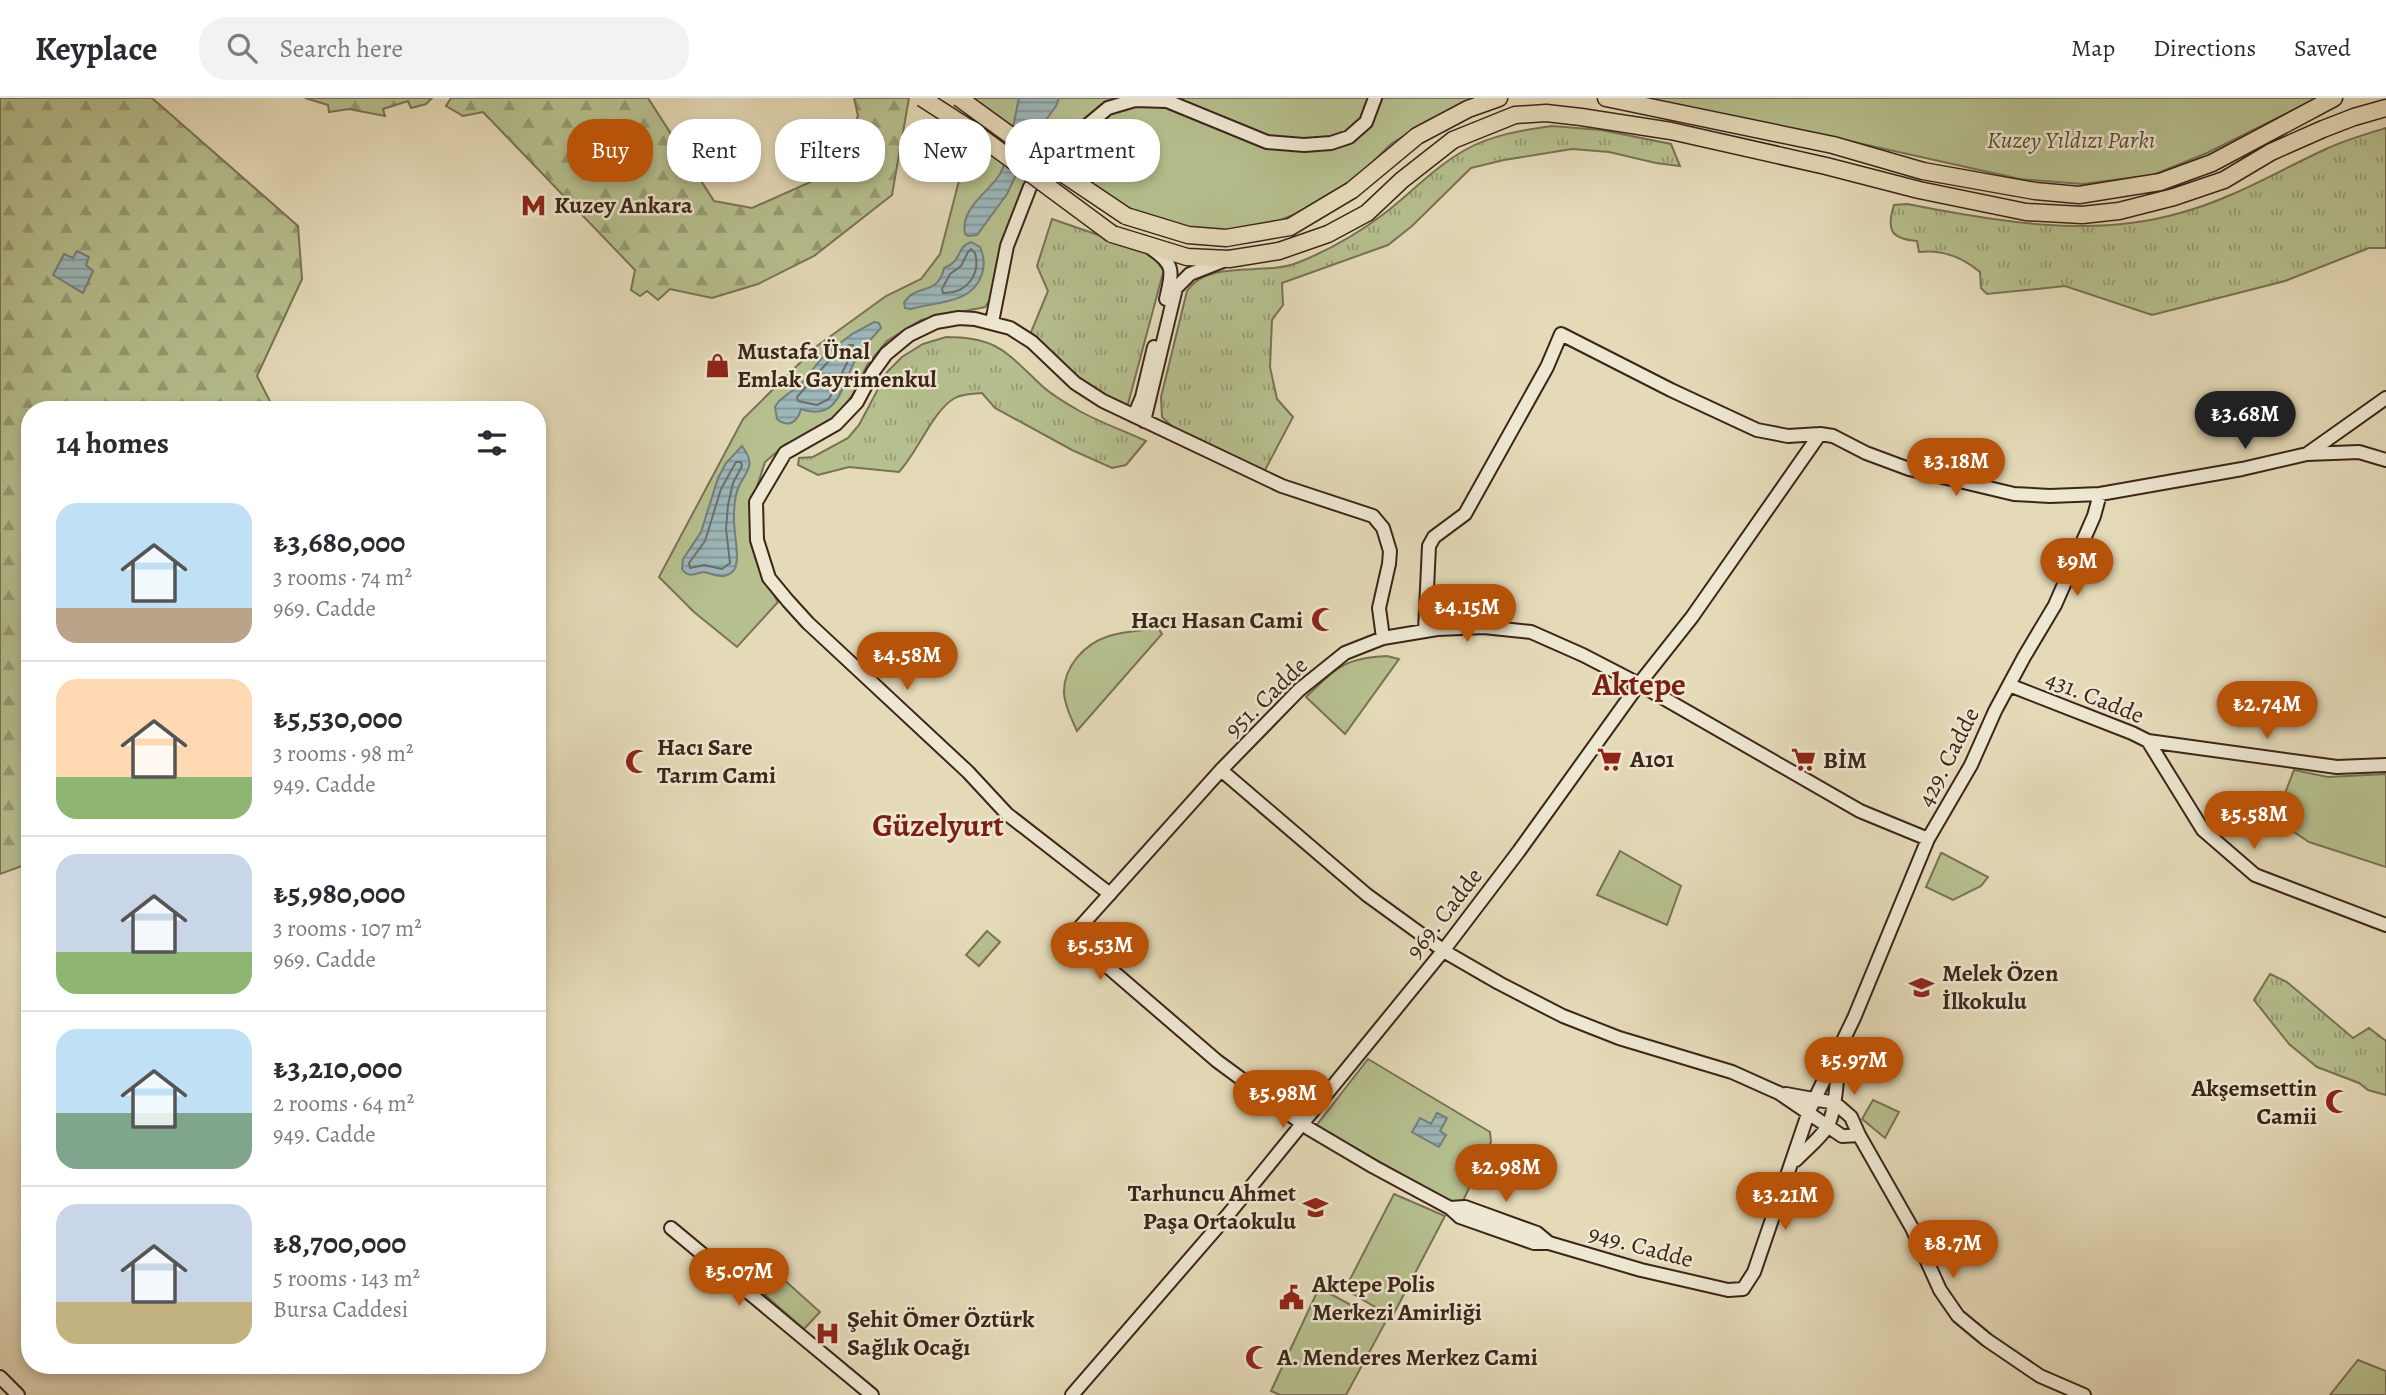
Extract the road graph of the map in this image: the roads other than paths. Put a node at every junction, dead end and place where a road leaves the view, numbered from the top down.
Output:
1 (922, 98) edge
2 (959, 98) edge
3 (1375, 98) edge
4 (1499, 98) edge
5 (1606, 98) edge
6 (2334, 98) edge
7 (2386, 108) edge
8 (1149, 246) junction
9 (1229, 259) junction
10 (992, 322) junction
11 (2386, 398) edge
12 (1139, 419) junction
13 (1820, 434) junction
14 (2307, 454) junction
15 (2386, 460) edge
16 (2100, 494) junction
17 (1424, 631) junction
18 (1382, 638) junction
19 (1639, 684) junction
20 (2009, 685) junction
21 (2148, 741) junction
22 (2386, 765) edge
23 (1222, 769) junction
24 (1928, 839) junction
25 (1110, 894) junction
26 (2386, 925) edge
27 (1072, 936) joint
28 (1443, 951) junction
29 (1842, 1045) junction
30 (1779, 1093) junction
31 (1816, 1098) junction
32 (1835, 1103) junction
33 (1809, 1111) junction
34 (1303, 1124) junction
35 (1827, 1127) junction
36 (1859, 1135) junction
37 (1791, 1165) junction
38 (671, 1228) dead end
39 (0, 1377) edge
40 (14, 1393) edge
41 (872, 1395) edge
42 (1072, 1395) edge
43 (2084, 1395) edge

1 - 8 highway, bridge
2 - 4 highway, bridge
3 - 10 street
5 - 6 highway
7 - 9 highway
8 - 9 highway
8 - 12 street
9 - 12 street
10 - 12 street
10 - 25 street
11 - 14 street
12 - 18 street
13 - 16 street
13 - 17 street
13 - 19 street, 969. Cadde
14 - 15 street
14 - 16 street
16 - 20 street, 429. Cadde
17 - 18 street, 951. Cadde
17 - 19 street, 951. Cadde
18 - 23 street, 951. Cadde
19 - 24 street, 951. Cadde
19 - 28 street, 969. Cadde
20 - 21 street, 431. Cadde
20 - 24 street, 429. Cadde
21 - 22 street
21 - 26 street, 431. Cadde
23 - 25 street, 951. Cadde
23 - 28 street
24 - 29 street, 429. Cadde
25 - 27 street, 951. Cadde
27 - 34 street, 949. Cadde
28 - 30 street
28 - 34 street, 969. Cadde
29 - 31 street
29 - 32 street
30 - 31 street
30 - 33 street
31 - 32 street
31 - 33 street
32 - 35 street
32 - 36 street
33 - 35 street
33 - 37 street
34 - 37 street, 949. Cadde
34 - 42 street, 969. Cadde
35 - 36 street
35 - 37 street
36 - 43 street
38 - 41 street
39 - 40 street

